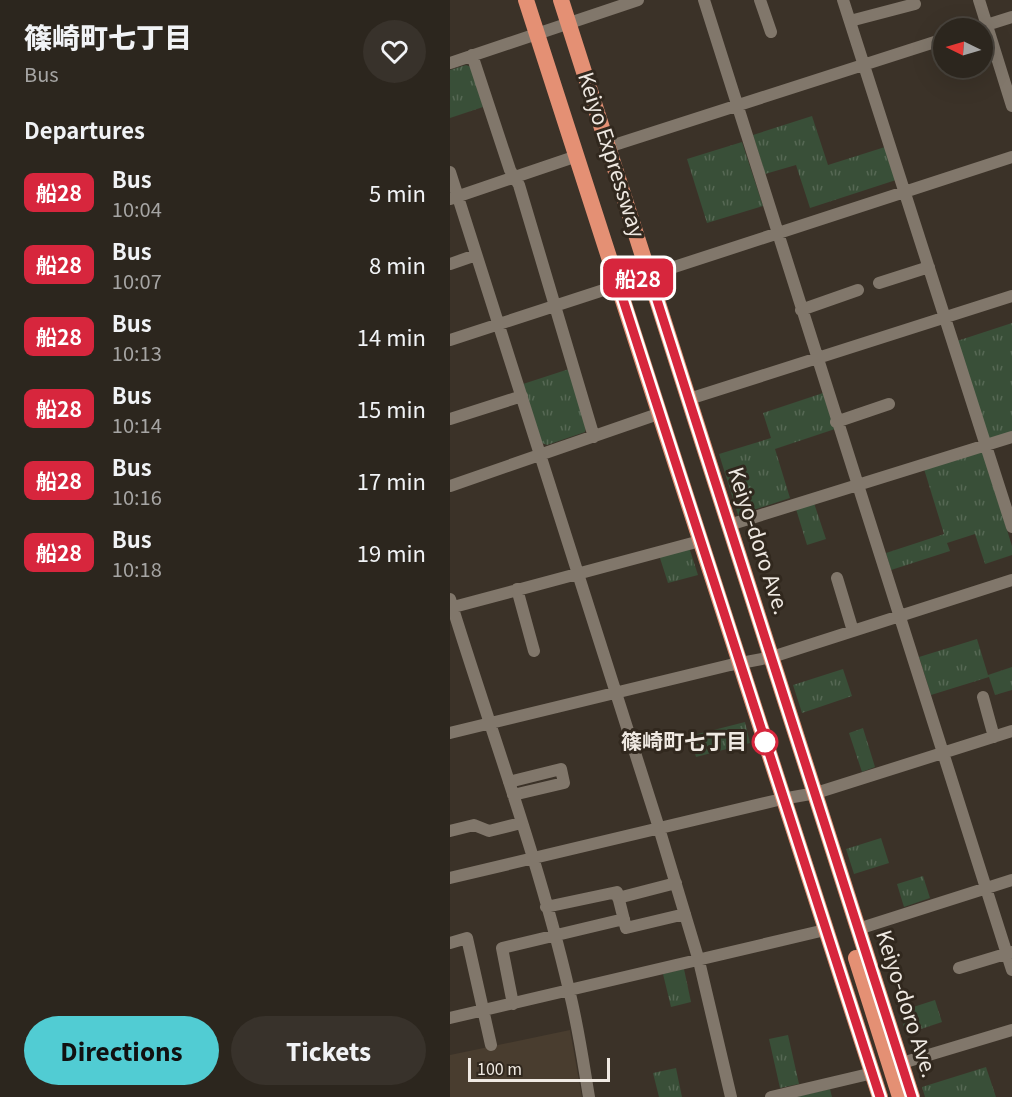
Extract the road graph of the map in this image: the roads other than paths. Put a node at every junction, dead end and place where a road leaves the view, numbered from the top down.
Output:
1 (526, 0) edge
2 (538, 0) edge
3 (550, 0) edge
4 (561, 0) edge
5 (638, 0) edge
6 (704, 0) edge
7 (760, 0) edge
8 (843, 0) edge
9 (979, 0) edge
10 (915, 4) dead end
11 (1012, 17) edge
12 (981, 18) edge
13 (850, 21) junction
14 (569, 22) junction
15 (993, 23) edge
16 (771, 32) dead end
17 (537, 34) junction
18 (933, 42) edge
19 (472, 55) junction
20 (993, 56) edge
21 (450, 63) edge
22 (864, 64) junction
23 (736, 105) junction
24 (1012, 106) edge
25 (609, 147) junction
26 (577, 156) junction
27 (1012, 157) edge
28 (450, 172) edge
29 (515, 177) junction
30 (905, 191) junction
31 (454, 198) edge
32 (776, 232) junction
33 (476, 255) junction
34 (450, 264) edge
35 (929, 267) junction
36 (649, 275) junction
37 (879, 283) dead end
38 (618, 284) junction
39 (858, 290) dead end
40 (1012, 296) edge
41 (555, 305) junction
42 (801, 310) junction
43 (945, 316) junction
44 (498, 323) junction
45 (450, 340) edge
46 (816, 358) junction
47 (522, 396) junction
48 (688, 399) junction
49 (889, 404) dead end
50 (658, 414) junction
51 (450, 418) edge
52 (836, 422) junction
53 (594, 437) junction
54 (1012, 437) edge
55 (986, 445) junction
56 (540, 456) junction
57 (857, 485) junction
58 (450, 486) edge
59 (729, 525) junction
60 (1012, 527) edge
61 (700, 541) junction
62 (576, 573) junction
63 (837, 578) dead end
64 (1012, 580) edge
65 (517, 589) junction
66 (451, 604) edge
67 (900, 616) junction
68 (853, 631) junction
69 (534, 651) dead end
70 (772, 657) junction
71 (740, 663) junction
72 (615, 692) junction
73 (983, 697) dead end
74 (491, 723) junction
75 (1012, 731) edge
76 (450, 733) edge
77 (994, 737) junction
78 (944, 753) junction
79 (509, 782) junction
80 (816, 793) junction
81 (513, 795) junction
82 (782, 799) junction
83 (521, 823) junction
84 (660, 828) junction
85 (450, 831) edge
86 (532, 858) junction
87 (450, 878) edge
88 (1012, 880) edge
89 (676, 883) junction
90 (986, 888) junction
91 (618, 897) junction
92 (834, 905) junction
93 (546, 907) junction
94 (685, 914) junction
95 (624, 919) junction
96 (858, 928) junction
97 (825, 930) junction
98 (554, 935) junction
99 (450, 943) edge
100 (1009, 953) edge
101 (699, 961) junction
102 (959, 968) dead end
103 (1012, 970) edge
104 (570, 991) junction
105 (513, 1004) junction
106 (484, 1010) junction
107 (450, 1018) edge
108 (1012, 1030) edge
109 (491, 1046) dead end
110 (902, 1064) junction
111 (873, 1073) junction
112 (589, 1097) edge
113 (731, 1097) edge
114 (771, 1097) edge
115 (880, 1097) edge
116 (888, 1097) edge
117 (900, 1097) edge
118 (912, 1097) edge

1 - 17 highway
2 - 92 highway, Keiyo Expressway
3 - 92 highway, Keiyo Expressway
4 - 14 highway, Keiyo-doro Ave.
5 - 14 street
6 - 23 street
7 - 16 street
8 - 13 street
9 - 12 street
10 - 13 street
11 - 15 street
13 - 22 street
14 - 17 street
14 - 25 highway, Keiyo-doro Ave.
17 - 19 street
17 - 26 highway
18 - 22 street
19 - 21 street
19 - 29 street
20 - 24 street
22 - 23 street
22 - 30 street
23 - 25 street
23 - 32 street
25 - 36 highway, Keiyo-doro Ave.
26 - 29 street
26 - 38 highway
27 - 30 street
28 - 31 street
29 - 31 street
29 - 41 street
30 - 32 street
30 - 35 street
31 - 33 street
32 - 36 street
32 - 42 street
33 - 34 street
33 - 44 street
35 - 37 street
35 - 43 street
36 - 38 street
36 - 48 highway, Keiyo-doro Ave.
38 - 41 street
38 - 50 highway
39 - 42 street
40 - 43 street
41 - 44 street
41 - 53 street
42 - 46 street
43 - 46 street
43 - 55 street
44 - 45 street
44 - 47 street
46 - 48 street
46 - 52 street
47 - 51 street
47 - 56 street
48 - 59 highway, Keiyo-doro Ave.
49 - 52 street
50 - 53 street
50 - 61 highway
52 - 57 street
53 - 56 street
54 - 55 street
55 - 57 street
55 - 60 street
56 - 58 street
56 - 62 street
57 - 59 street
57 - 67 street
59 - 70 highway, Keiyo-doro Ave.
61 - 62 street
61 - 71 highway
62 - 65 street
62 - 72 street
63 - 68 street
64 - 67 street
65 - 66 street
65 - 69 street
66 - 74 street
67 - 68 street
67 - 78 street
68 - 70 street
70 - 71 street
70 - 80 highway, Keiyo-doro Ave.
71 - 72 street
71 - 82 highway
72 - 74 street
72 - 84 street
73 - 77 street
74 - 76 street
74 - 79 street
75 - 77 street
77 - 78 street
78 - 80 street
78 - 90 street
79 - 81 street
79 - 81 street
80 - 82 street
80 - 96 highway, Keiyo-doro Ave.
81 - 83 street
82 - 84 street
82 - 97 highway
83 - 85 street
83 - 86 street
84 - 86 street
84 - 89 street
86 - 87 street
86 - 93 street
88 - 90 street
89 - 91 street
89 - 94 street
90 - 96 street
90 - 100 street
91 - 93 street
91 - 95 street
92 - 116 highway
92 - 117 highway
93 - 98 street
94 - 95 street
94 - 101 street
95 - 98 street
96 - 110 highway, Keiyo-doro Ave.
97 - 101 street
97 - 111 highway
98 - 104 street
98 - 105 street
99 - 106 street
100 - 102 street
100 - 103 street
101 - 104 street
101 - 113 street
104 - 105 street
104 - 112 street
105 - 106 street
106 - 107 street
106 - 109 street
108 - 110 street
110 - 118 highway, Keiyo-doro Ave.
111 - 114 street
111 - 115 highway

